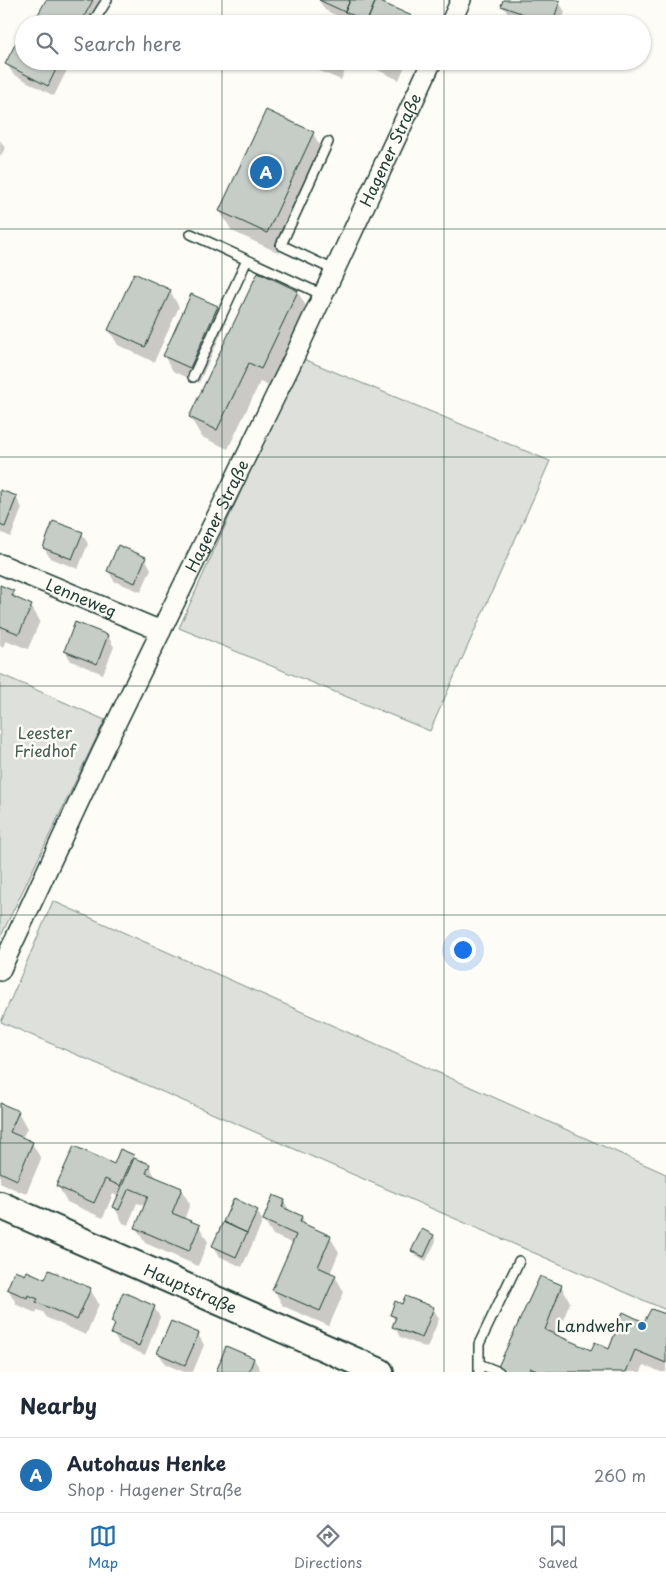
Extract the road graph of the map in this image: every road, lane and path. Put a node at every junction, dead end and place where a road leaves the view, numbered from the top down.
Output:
1 (107, 0) edge
2 (460, 0) edge
3 (98, 15) edge
4 (454, 15) edge
5 (428, 70) edge
6 (328, 142) dead end
7 (191, 234) dead end
8 (247, 260) junction
9 (334, 270) junction
10 (323, 295) junction
11 (193, 377) dead end
12 (0, 564) edge
13 (161, 631) junction
14 (0, 971) edge
15 (0, 1206) edge
16 (519, 1262) dead end
17 (479, 1368) edge
18 (380, 1372) edge
19 (499, 1372) edge

1 - 3 lane
2 - 4 street
5 - 9 street, Hagener Straße
6 - 9 lane
7 - 8 lane
8 - 10 lane
8 - 11 lane
9 - 10 street, Hagener Straße
10 - 13 street, Hagener Straße
12 - 13 street, Lenneweg
13 - 14 street, Hagener Straße
15 - 18 main road, Hauptstraße
16 - 17 lane
17 - 19 lane

